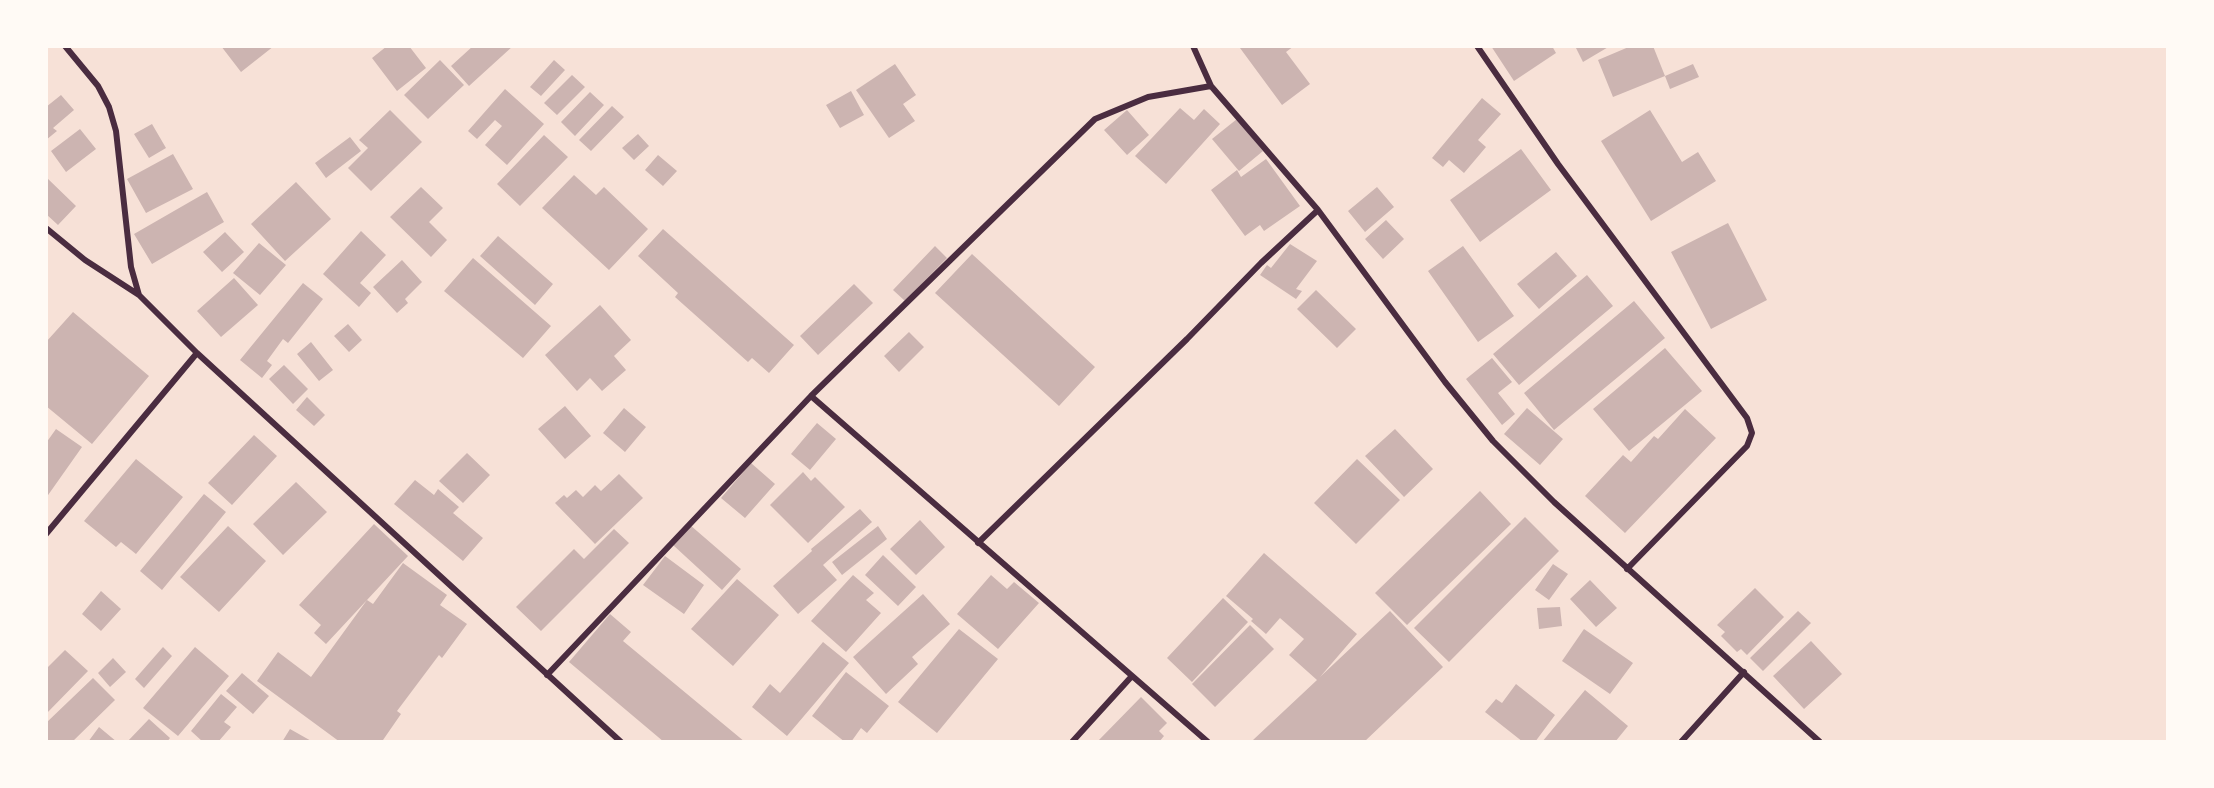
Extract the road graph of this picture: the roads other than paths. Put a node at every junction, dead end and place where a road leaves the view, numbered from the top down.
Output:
1 (65, 46) edge
2 (1194, 46) edge
3 (1476, 46) edge
4 (1211, 87) junction
5 (1318, 210) junction
6 (46, 228) edge
7 (139, 295) junction
8 (196, 353) junction
9 (811, 396) junction
10 (46, 534) edge
11 (978, 543) junction
12 (1627, 569) junction
13 (1744, 672) junction
14 (547, 675) junction
15 (1132, 676) junction
16 (621, 741) edge
17 (1072, 741) edge
18 (1208, 741) edge
19 (1681, 741) edge
20 (1820, 741) edge

1 - 7 street
2 - 4 street
3 - 12 street
4 - 5 street
4 - 9 street
5 - 11 street
5 - 12 street
6 - 7 street
7 - 8 street
8 - 10 street
8 - 14 street
9 - 11 street
9 - 14 street
11 - 15 street
12 - 13 street
13 - 19 street
13 - 20 street
14 - 16 street
15 - 17 street
15 - 18 street

